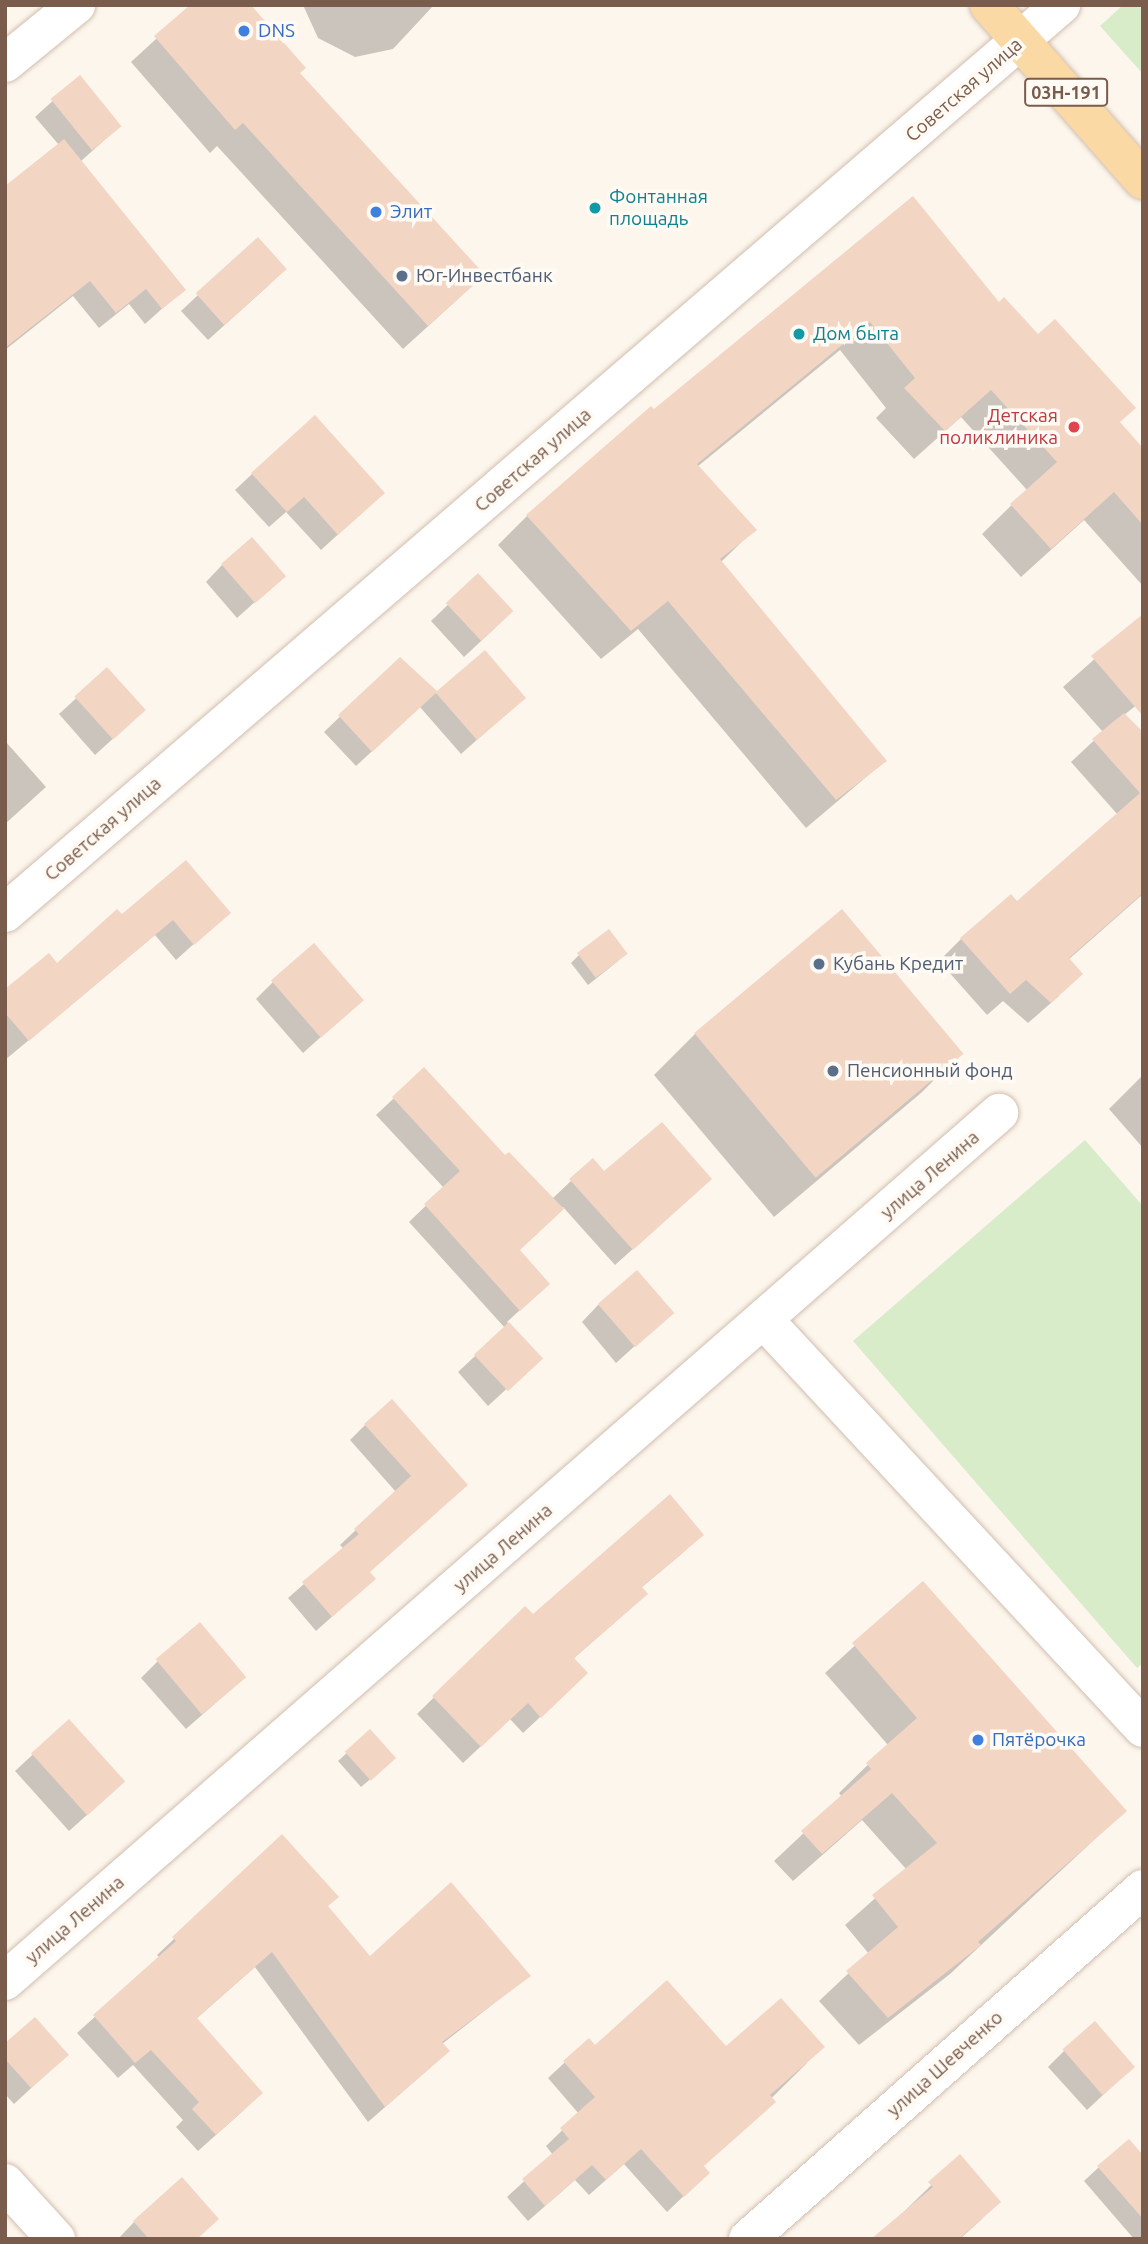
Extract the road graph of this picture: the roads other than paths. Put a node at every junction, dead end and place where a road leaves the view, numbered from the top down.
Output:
1 (76, 5) edge
2 (989, 5) edge
3 (1061, 5) edge
4 (1021, 41) junction
5 (5, 63) edge
6 (1143, 180) edge
7 (5, 913) edge
8 (999, 1113) dead end
9 (764, 1320) junction
10 (1143, 1728) edge
11 (1143, 1889) edge
12 (5, 1981) edge
13 (5, 2183) edge
14 (56, 2239) edge
15 (748, 2239) edge

1 - 5 street
2 - 4 main road, 03Н-191
3 - 4 street, Советская улица
4 - 6 main road, 03Н-191
4 - 7 street, Советская улица
8 - 9 street, улица Ленина
9 - 10 street
9 - 12 street, улица Ленина
11 - 15 street, улица Шевченко
13 - 14 street

